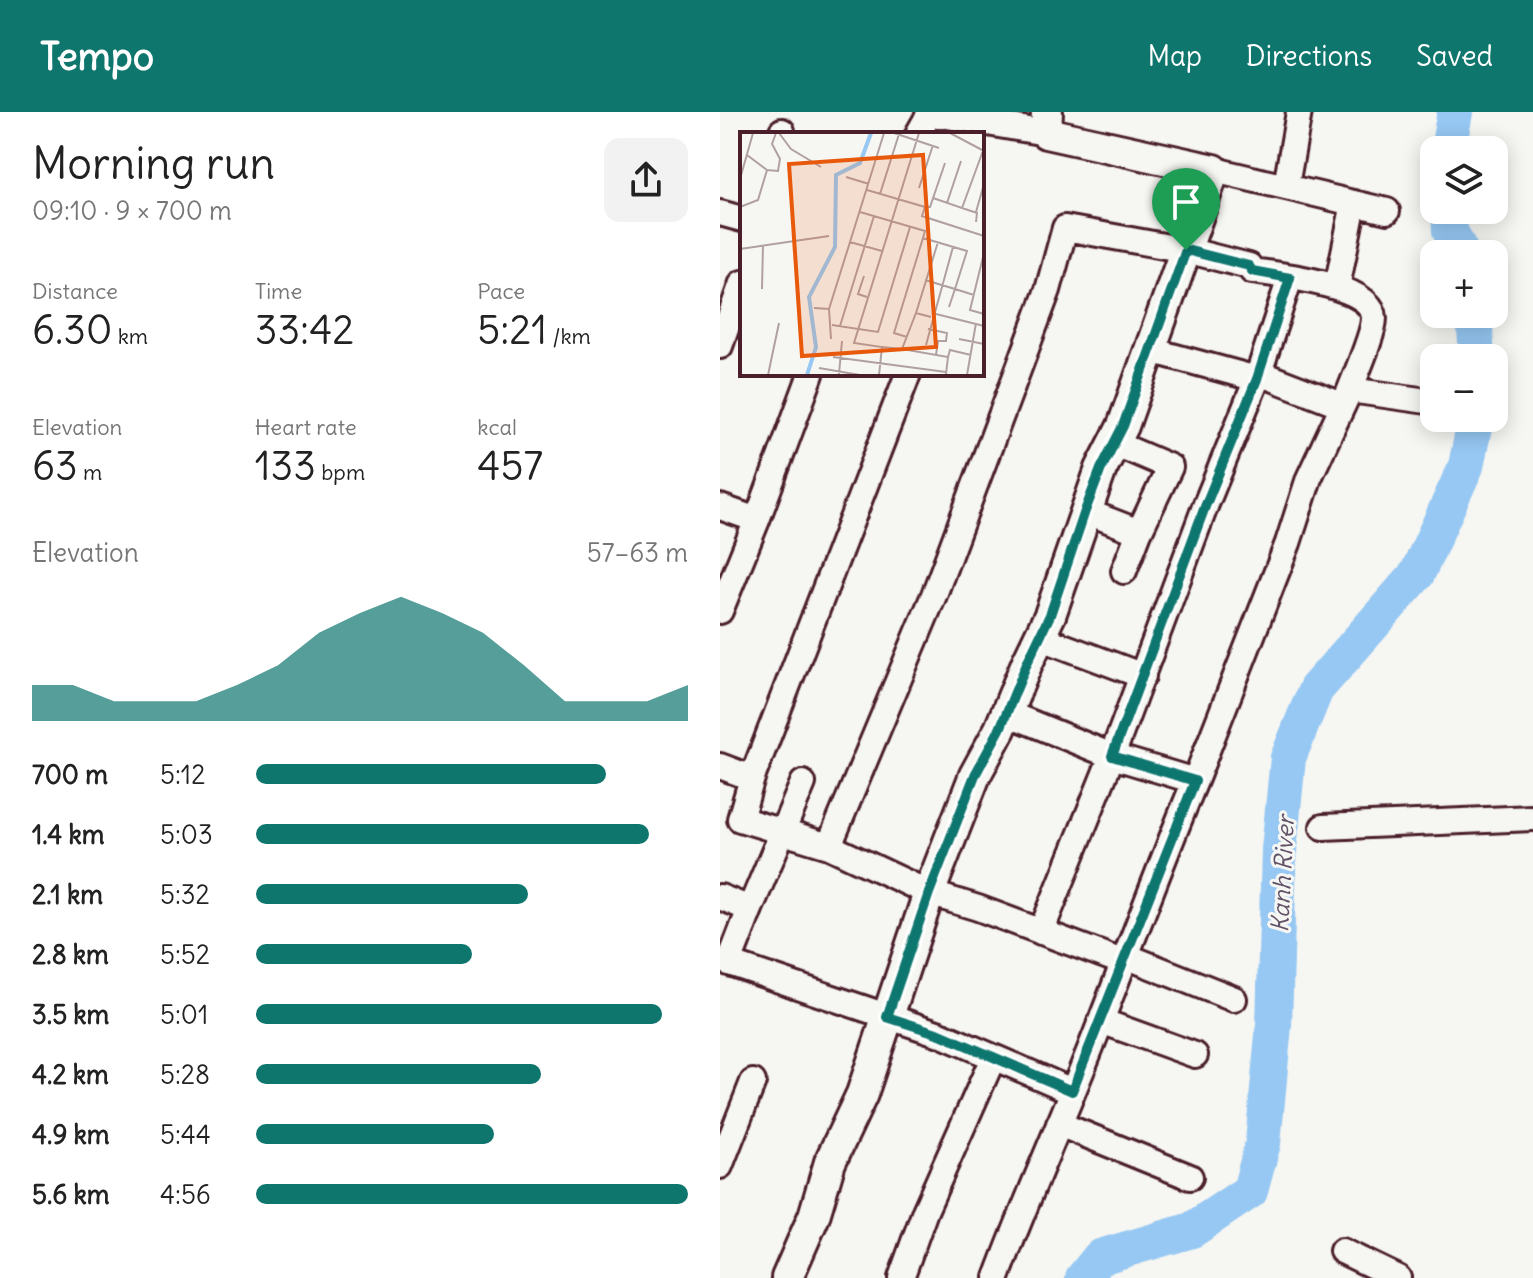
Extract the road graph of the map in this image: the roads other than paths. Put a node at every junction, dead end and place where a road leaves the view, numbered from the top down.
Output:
1 (928, 112) edge
2 (1299, 112) edge
3 (1047, 122) edge
4 (919, 132) edge
5 (1214, 170) junction
6 (1286, 186) junction
7 (1354, 203) junction
8 (1387, 211) dead end
9 (720, 213) edge
10 (740, 218) edge
11 (1186, 250) junction
12 (1290, 278) junction
13 (1337, 287) junction
14 (735, 300) edge
15 (720, 346) edge
16 (1150, 350) junction
17 (810, 376) edge
18 (907, 376) edge
19 (1258, 376) junction
20 (1346, 398) junction
21 (1420, 401) edge
22 (1114, 443) junction
23 (720, 507) edge
24 (1085, 511) junction
25 (757, 520) junction
26 (1139, 532) junction
27 (1124, 571) dead end
28 (722, 602) edge
29 (1039, 637) junction
30 (1143, 676) junction
31 (1007, 713) junction
32 (1112, 756) junction
33 (720, 766) edge
34 (752, 778) junction
35 (1195, 781) junction
36 (803, 783) dead end
37 (1533, 818) edge
38 (1323, 827) dead end
39 (782, 832) junction
40 (829, 846) junction
41 (929, 893) junction
42 (720, 897) edge
43 (750, 909) junction
44 (1041, 932) junction
45 (1124, 959) junction
46 (725, 962) edge
47 (1234, 999) dead end
48 (887, 1017) junction
49 (1101, 1021) junction
50 (1195, 1055) dead end
51 (993, 1058) junction
52 (753, 1082) dead end
53 (1072, 1091) junction
54 (1059, 1124) junction
55 (720, 1166) edge
56 (1190, 1177) dead end
57 (1342, 1251) dead end
58 (787, 1278) edge
59 (901, 1278) edge
60 (997, 1278) edge
61 (1398, 1278) edge

1 - 3 street
1 - 4 street
2 - 6 street
3 - 5 street
5 - 6 street
5 - 11 street
6 - 7 street
7 - 8 street
7 - 13 street
9 - 10 street
11 - 12 street
11 - 16 street
11 - 40 street
12 - 13 street
12 - 19 street
13 - 20 street
14 - 15 street
16 - 19 street
16 - 22 street
17 - 25 street
18 - 34 street
19 - 20 street
19 - 30 street
20 - 21 street
20 - 35 street
22 - 24 street
22 - 26 street
23 - 25 street
24 - 26 street
24 - 29 street
25 - 28 street
26 - 27 street
29 - 30 street
29 - 31 street
30 - 32 street
31 - 32 street
31 - 41 street
32 - 35 street
32 - 44 street
33 - 34 street
34 - 39 street
35 - 45 street
36 - 39 street
37 - 38 street
39 - 40 street
39 - 43 street
40 - 41 street
41 - 44 street
41 - 48 street
42 - 43 street
43 - 46 street
44 - 45 street
45 - 47 street
45 - 49 street
46 - 48 street
48 - 51 street
48 - 58 street
49 - 50 street
49 - 53 street
51 - 53 street
51 - 59 street
52 - 55 street
53 - 54 street
54 - 56 street
54 - 60 street
57 - 61 street

